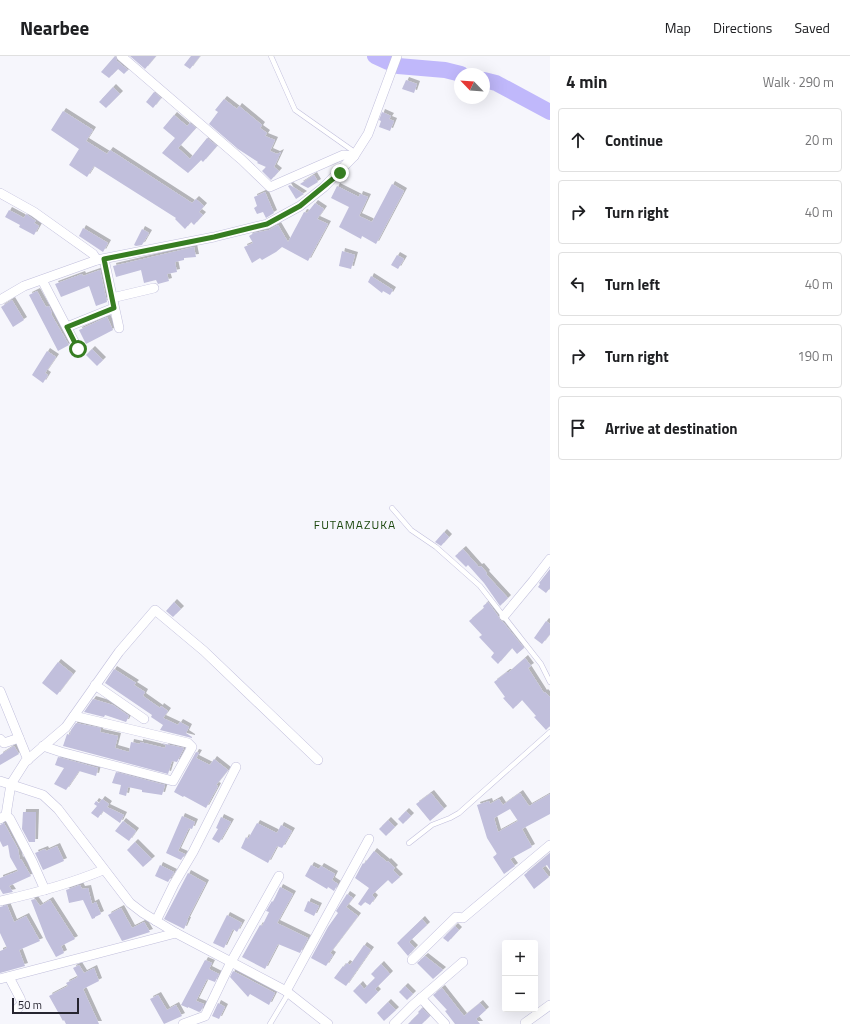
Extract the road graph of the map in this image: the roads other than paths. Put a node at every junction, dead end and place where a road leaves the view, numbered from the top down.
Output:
1 (121, 56) edge
2 (271, 56) edge
3 (397, 56) edge
4 (355, 155) junction
5 (0, 192) edge
6 (101, 260) junction
7 (42, 280) junction
8 (154, 288) dead end
9 (112, 298) junction
10 (0, 300) edge
11 (114, 308) junction
12 (67, 327) junction
13 (119, 328) dead end
14 (78, 349) dead end
15 (392, 508) dead end
16 (550, 559) edge
17 (504, 616) junction
18 (550, 682) edge
19 (95, 685) junction
20 (0, 691) edge
21 (74, 716) junction
22 (144, 719) dead end
23 (550, 732) edge
24 (19, 738) junction
25 (0, 739) edge
26 (43, 746) junction
27 (28, 760) junction
28 (318, 760) dead end
29 (236, 767) dead end
30 (0, 781) edge
31 (12, 784) junction
32 (3, 817) edge
33 (369, 839) dead end
34 (409, 843) dead end
35 (550, 845) edge
36 (104, 870) junction
37 (279, 876) dead end
38 (45, 890) junction
39 (0, 901) edge
40 (156, 921) junction
41 (176, 933) junction
42 (412, 960) dead end
43 (231, 962) junction
44 (463, 962) dead end
45 (4, 978) edge
46 (287, 992) junction
47 (421, 998) junction
48 (550, 1005) edge
49 (17, 1009) dead end
50 (525, 1023) edge
51 (183, 1024) edge
52 (270, 1024) edge
53 (328, 1024) edge
54 (394, 1024) edge
55 (445, 1024) edge

1 - 4 street
2 - 4 lane
3 - 4 street
4 - 6 street
5 - 6 street
6 - 7 street
6 - 9 street
7 - 10 street
7 - 12 street
8 - 9 street
9 - 11 street
11 - 12 street
11 - 13 street
12 - 14 street
15 - 17 lane
16 - 17 street
17 - 18 lane
19 - 21 street
19 - 22 street
19 - 28 street
20 - 24 street
21 - 26 street
21 - 26 street
23 - 34 lane
24 - 25 street
24 - 27 street
26 - 27 street
27 - 31 street
29 - 40 street
30 - 31 street
31 - 32 street
31 - 36 street
32 - 38 street
33 - 46 street
35 - 42 street
36 - 38 street
36 - 40 street
37 - 43 street
38 - 39 street
40 - 41 street
41 - 43 street
41 - 45 street
43 - 46 street
43 - 51 street
44 - 47 street
45 - 49 street
46 - 52 lane
46 - 53 street
47 - 54 street
47 - 55 street
48 - 50 street

